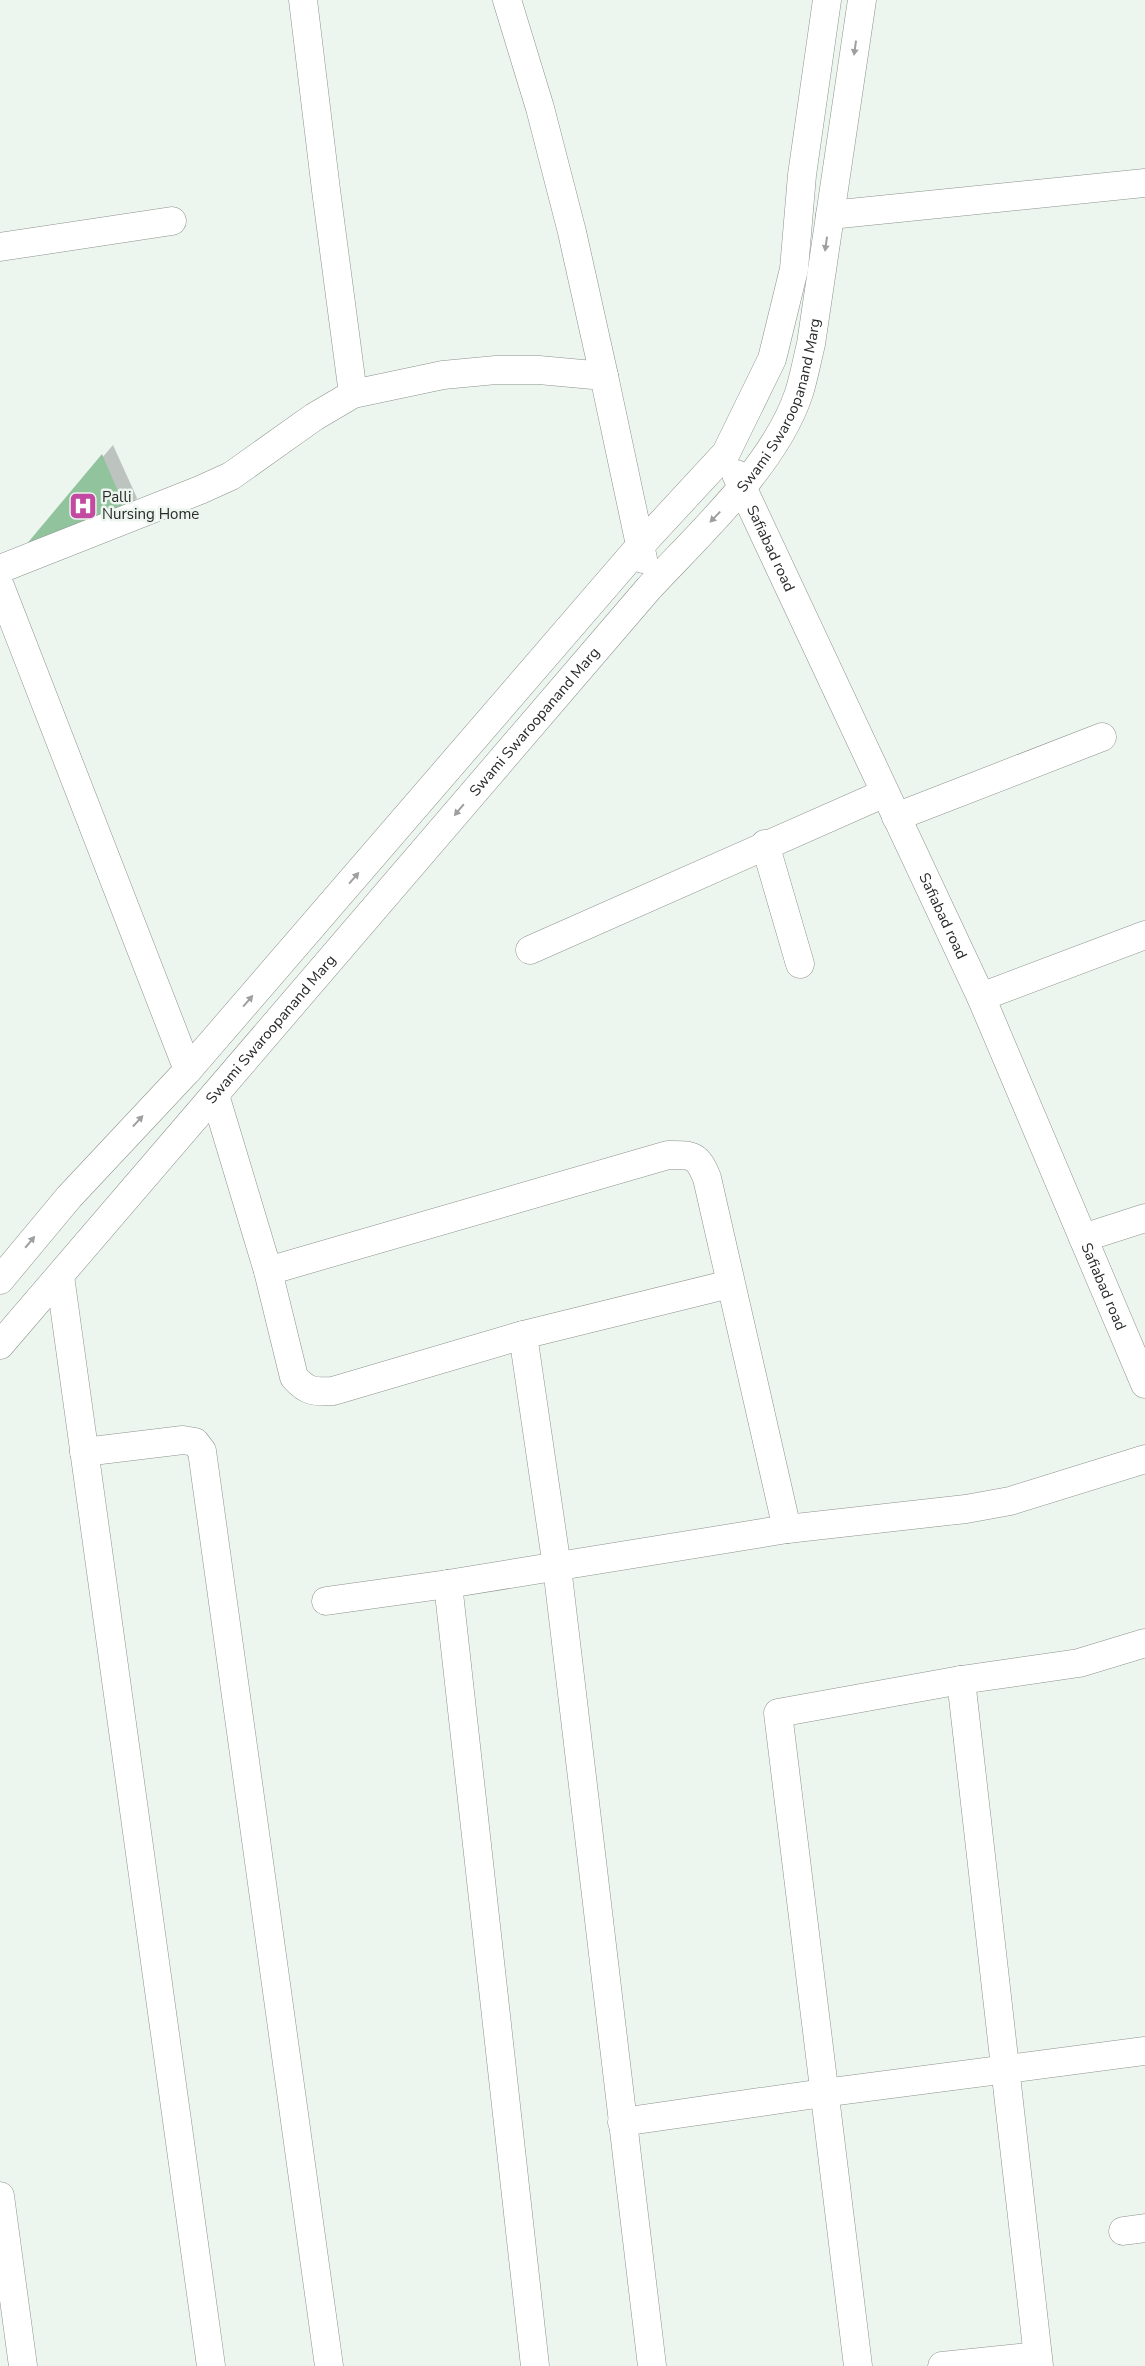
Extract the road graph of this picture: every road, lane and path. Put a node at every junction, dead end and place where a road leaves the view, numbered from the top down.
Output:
1 (303, 0) edge
2 (507, 0) edge
3 (826, 0) edge
4 (862, 0) edge
5 (1145, 183) edge
6 (830, 215) junction
7 (172, 221) dead end
8 (0, 247) edge
9 (604, 376) junction
10 (353, 394) junction
11 (726, 453) junction
12 (743, 488) junction
13 (640, 546) junction
14 (0, 569) edge
15 (0, 586) edge
16 (649, 588) junction
17 (1102, 737) dead end
18 (891, 805) junction
19 (765, 844) junction
20 (1145, 935) edge
21 (530, 950) dead end
22 (800, 964) dead end
23 (981, 997) junction
24 (188, 1070) junction
25 (216, 1095) junction
26 (1145, 1218) edge
27 (1083, 1238) junction
28 (268, 1271) junction
29 (60, 1276) junction
30 (0, 1280) edge
31 (730, 1284) junction
32 (522, 1336) junction
33 (0, 1345) edge
34 (1145, 1384) edge
35 (84, 1452) junction
36 (1145, 1459) edge
37 (787, 1530) junction
38 (557, 1567) junction
39 (448, 1584) junction
40 (326, 1602) dead end
41 (1145, 1643) edge
42 (962, 1680) junction
43 (1145, 2051) edge
44 (1006, 2070) junction
45 (824, 2093) junction
46 (622, 2122) junction
47 (0, 2196) edge
48 (1038, 2361) edge
49 (23, 2366) edge
50 (211, 2366) edge
51 (329, 2366) edge
52 (535, 2366) edge
53 (652, 2366) edge
54 (858, 2366) edge
55 (942, 2366) edge

1 - 10 street
2 - 9 street
3 - 11 street, Swami Swaroopanand Marg
4 -> 6 street, Swami Swaroopanand Marg
5 - 6 street
6 -> 12 street, Swami Swaroopanand Marg
7 - 8 street
9 - 10 street
9 - 13 street
10 - 14 street
11 - 12 street, Safiabad road
11 - 13 street, Swami Swaroopanand Marg
12 -> 16 street, Swami Swaroopanand Marg
12 - 18 street, Safiabad road
13 - 16 street
24 -> 13 street, Swami Swaroopanand Marg
15 - 24 street
16 -> 25 street, Swami Swaroopanand Marg
17 - 18 street
18 - 19 street
18 - 23 street, Safiabad road
19 - 21 street
19 - 22 street
20 - 23 street
23 - 27 street, Safiabad road
30 -> 24 street, Swami Swaroopanand Marg
25 - 28 street
25 - 29 street, Swami Swaroopanand Marg
26 - 27 street
27 - 34 street, Safiabad road
28 - 31 street
28 - 32 street
29 - 33 street, Swami Swaroopanand Marg
29 - 35 street
31 - 32 street
31 - 37 street
32 - 38 street
35 - 50 street
35 - 51 street
36 - 37 street
37 - 38 street
38 - 39 street
38 - 46 street
39 - 40 street
39 - 52 street
41 - 42 street
42 - 44 street
42 - 45 street
43 - 44 street
44 - 45 street
44 - 48 street
45 - 46 street
45 - 54 street
46 - 53 street
47 - 49 street
48 - 55 street

